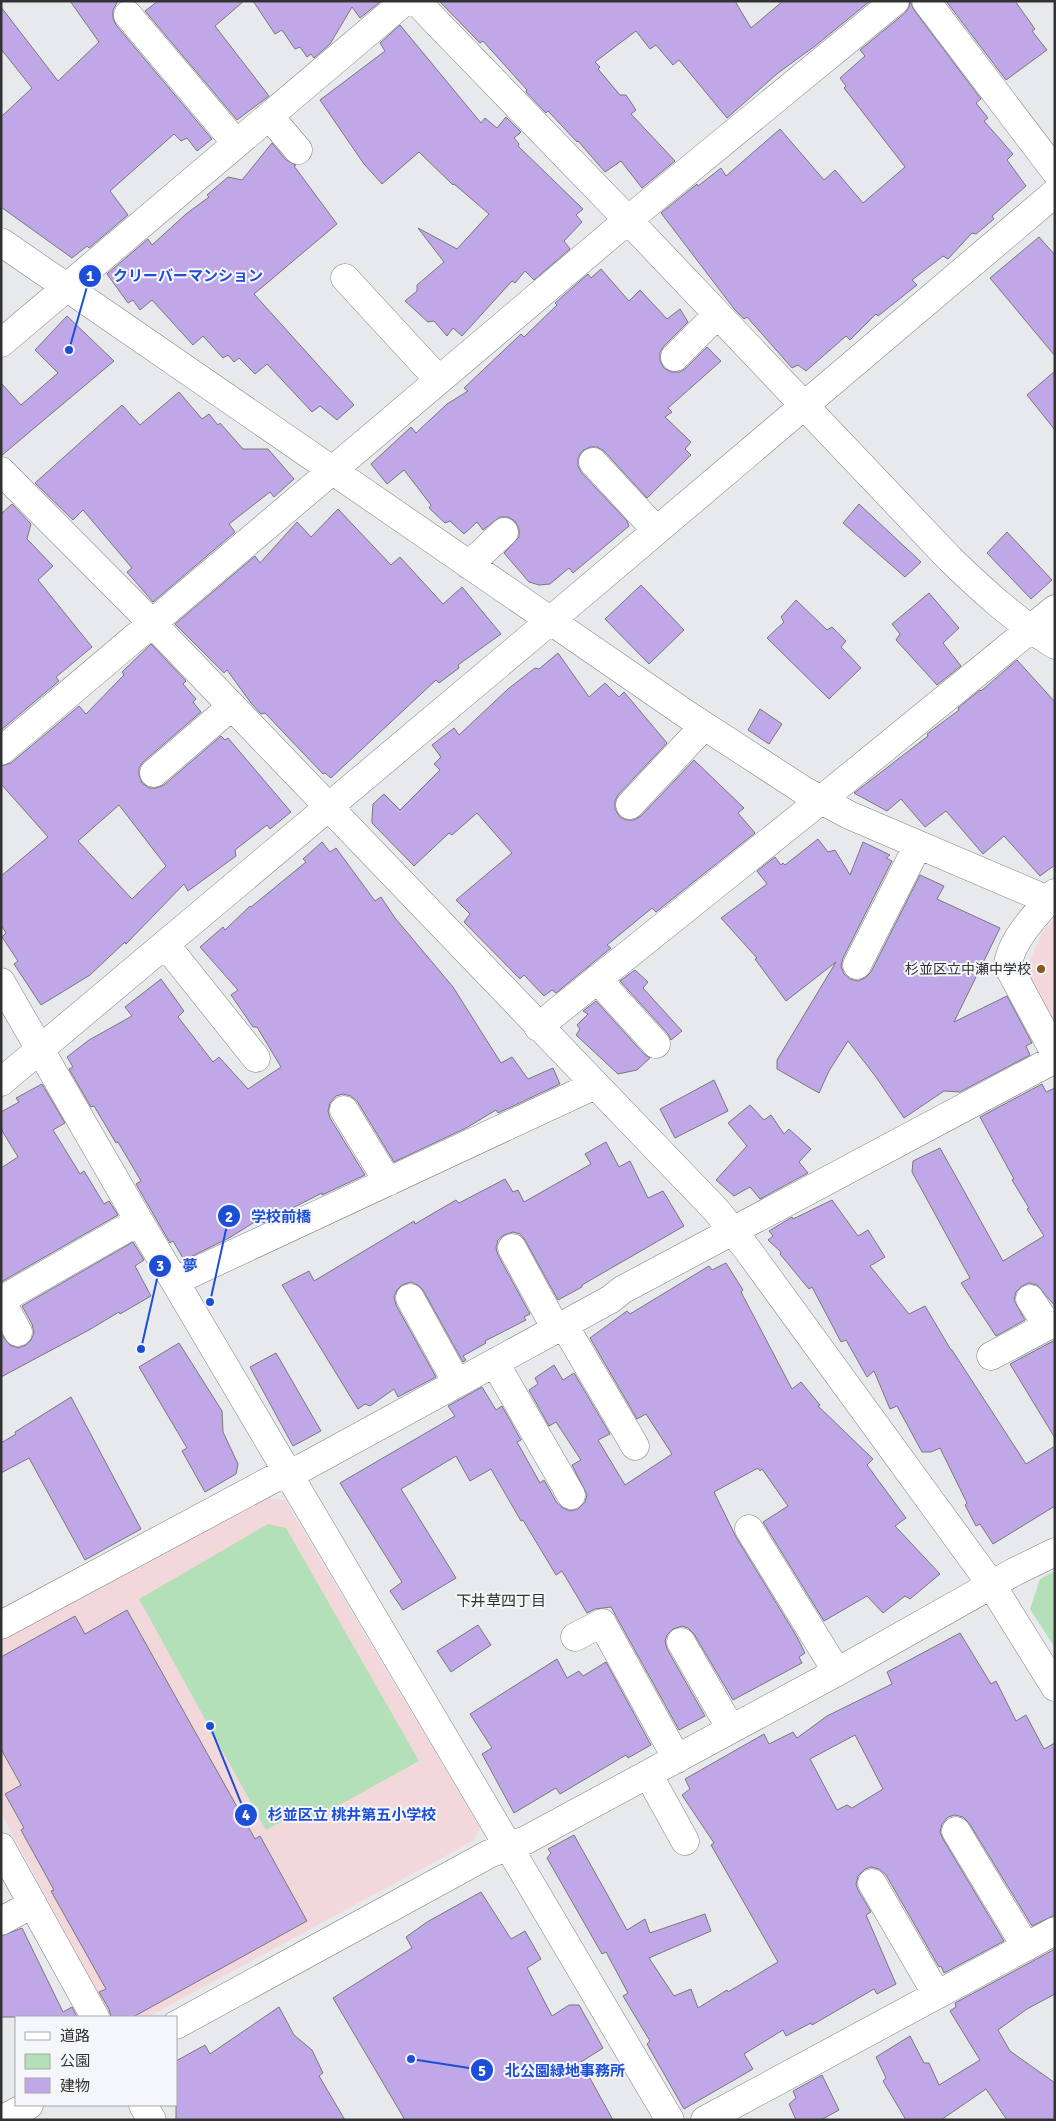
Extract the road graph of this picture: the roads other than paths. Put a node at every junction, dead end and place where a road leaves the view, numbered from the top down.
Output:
1 (405, 1) edge
2 (416, 1) edge
3 (895, 1) edge
4 (926, 1) edge
5 (128, 15) dead end
6 (269, 116) junction
7 (236, 143) junction
8 (298, 150) dead end
9 (1055, 171) edge
10 (1055, 193) edge
11 (628, 220) junction
12 (1, 242) edge
13 (345, 278) dead end
14 (67, 287) junction
15 (717, 315) junction
16 (1, 343) edge
17 (675, 357) dead end
18 (439, 380) junction
19 (802, 405) junction
20 (592, 462) dead end
21 (333, 470) junction
22 (1, 471) edge
23 (656, 530) junction
24 (504, 532) dead end
25 (469, 565) junction
26 (1055, 609) edge
27 (551, 620) junction
28 (151, 622) junction
29 (1029, 629) junction
30 (1055, 645) edge
31 (232, 706) junction
32 (704, 726) junction
33 (1, 751) edge
34 (154, 773) dead end
35 (821, 800) junction
36 (630, 804) dead end
37 (328, 806) junction
38 (918, 845) junction
39 (1051, 896) edge
40 (165, 944) junction
41 (857, 965) dead end
42 (598, 979) junction
43 (1, 982) edge
44 (538, 1027) junction
45 (656, 1044) dead end
46 (39, 1049) junction
47 (1055, 1053) edge
48 (256, 1058) dead end
49 (1055, 1059) edge
50 (1, 1082) edge
51 (595, 1085) junction
52 (344, 1110) dead end
53 (388, 1182) junction
54 (139, 1221) junction
55 (732, 1230) junction
56 (512, 1248) dead end
57 (174, 1281) junction
58 (410, 1298) dead end
59 (1030, 1299) dead end
60 (1, 1301) edge
61 (1051, 1324) edge
62 (560, 1327) junction
63 (18, 1332) dead end
64 (991, 1356) dead end
65 (495, 1363) junction
66 (457, 1384) junction
67 (635, 1446) dead end
68 (286, 1472) junction
69 (571, 1495) dead end
70 (749, 1530) dead end
71 (1055, 1552) edge
72 (991, 1584) junction
73 (1, 1625) edge
74 (576, 1637) dead end
75 (681, 1642) dead end
76 (838, 1672) junction
77 (1055, 1687) edge
78 (731, 1729) junction
79 (676, 1758) junction
80 (648, 1774) junction
81 (956, 1831) dead end
82 (685, 1841) dead end
83 (508, 1846) junction
84 (1, 1847) edge
85 (872, 1883) dead end
86 (33, 1904) junction
87 (1, 1921) edge
88 (1055, 1931) edge
89 (1026, 1947) junction
90 (937, 1995) junction
91 (94, 2016) edge
92 (178, 2024) edge
93 (27, 2106) edge
94 (144, 2106) edge
95 (1, 2120) edge
96 (152, 2120) edge
97 (670, 2120) edge
98 (706, 2120) edge

1 - 6 street
2 - 11 street
3 - 11 street
4 - 9 street
5 - 7 street
6 - 7 street
6 - 8 street
7 - 14 street
10 - 19 street
11 - 15 street
11 - 18 street
12 - 14 street
13 - 18 street
14 - 16 street
14 - 21 street
15 - 17 street
15 - 19 street
18 - 21 street
19 - 23 street
19 - 29 street
20 - 23 street
21 - 25 street
21 - 28 street
22 - 28 street
23 - 27 street
24 - 25 street
25 - 27 street
26 - 29 street
27 - 32 street
27 - 37 street
28 - 31 street
28 - 33 street
29 - 30 street
29 - 35 street
31 - 34 street
31 - 37 street
32 - 35 street
32 - 36 street
35 - 38 street
35 - 42 street
37 - 40 street
37 - 44 street
38 - 39 street
38 - 41 street
39 - 47 street
40 - 46 street
40 - 48 street
42 - 44 street
42 - 45 street
43 - 46 street
44 - 51 street
46 - 50 street
46 - 54 street
49 - 55 street
51 - 53 street
51 - 55 street
52 - 53 street
53 - 57 street
54 - 57 street
54 - 60 street
55 - 62 street
55 - 72 street
56 - 62 street
57 - 68 street
58 - 66 street
59 - 61 street
60 - 63 street
61 - 64 street
62 - 65 street
62 - 67 street
65 - 66 street
65 - 69 street
66 - 68 street
68 - 73 street
68 - 83 street
70 - 76 street
71 - 72 street
72 - 76 street
72 - 77 street
74 - 79 street
75 - 78 street
76 - 78 street
78 - 79 street
79 - 80 street
80 - 82 street
80 - 83 street
81 - 89 street
83 - 92 street
83 - 97 street
84 - 86 street
85 - 90 street
86 - 87 street
86 - 91 street
88 - 89 street
89 - 90 street
90 - 98 street
93 - 95 street
94 - 96 street

